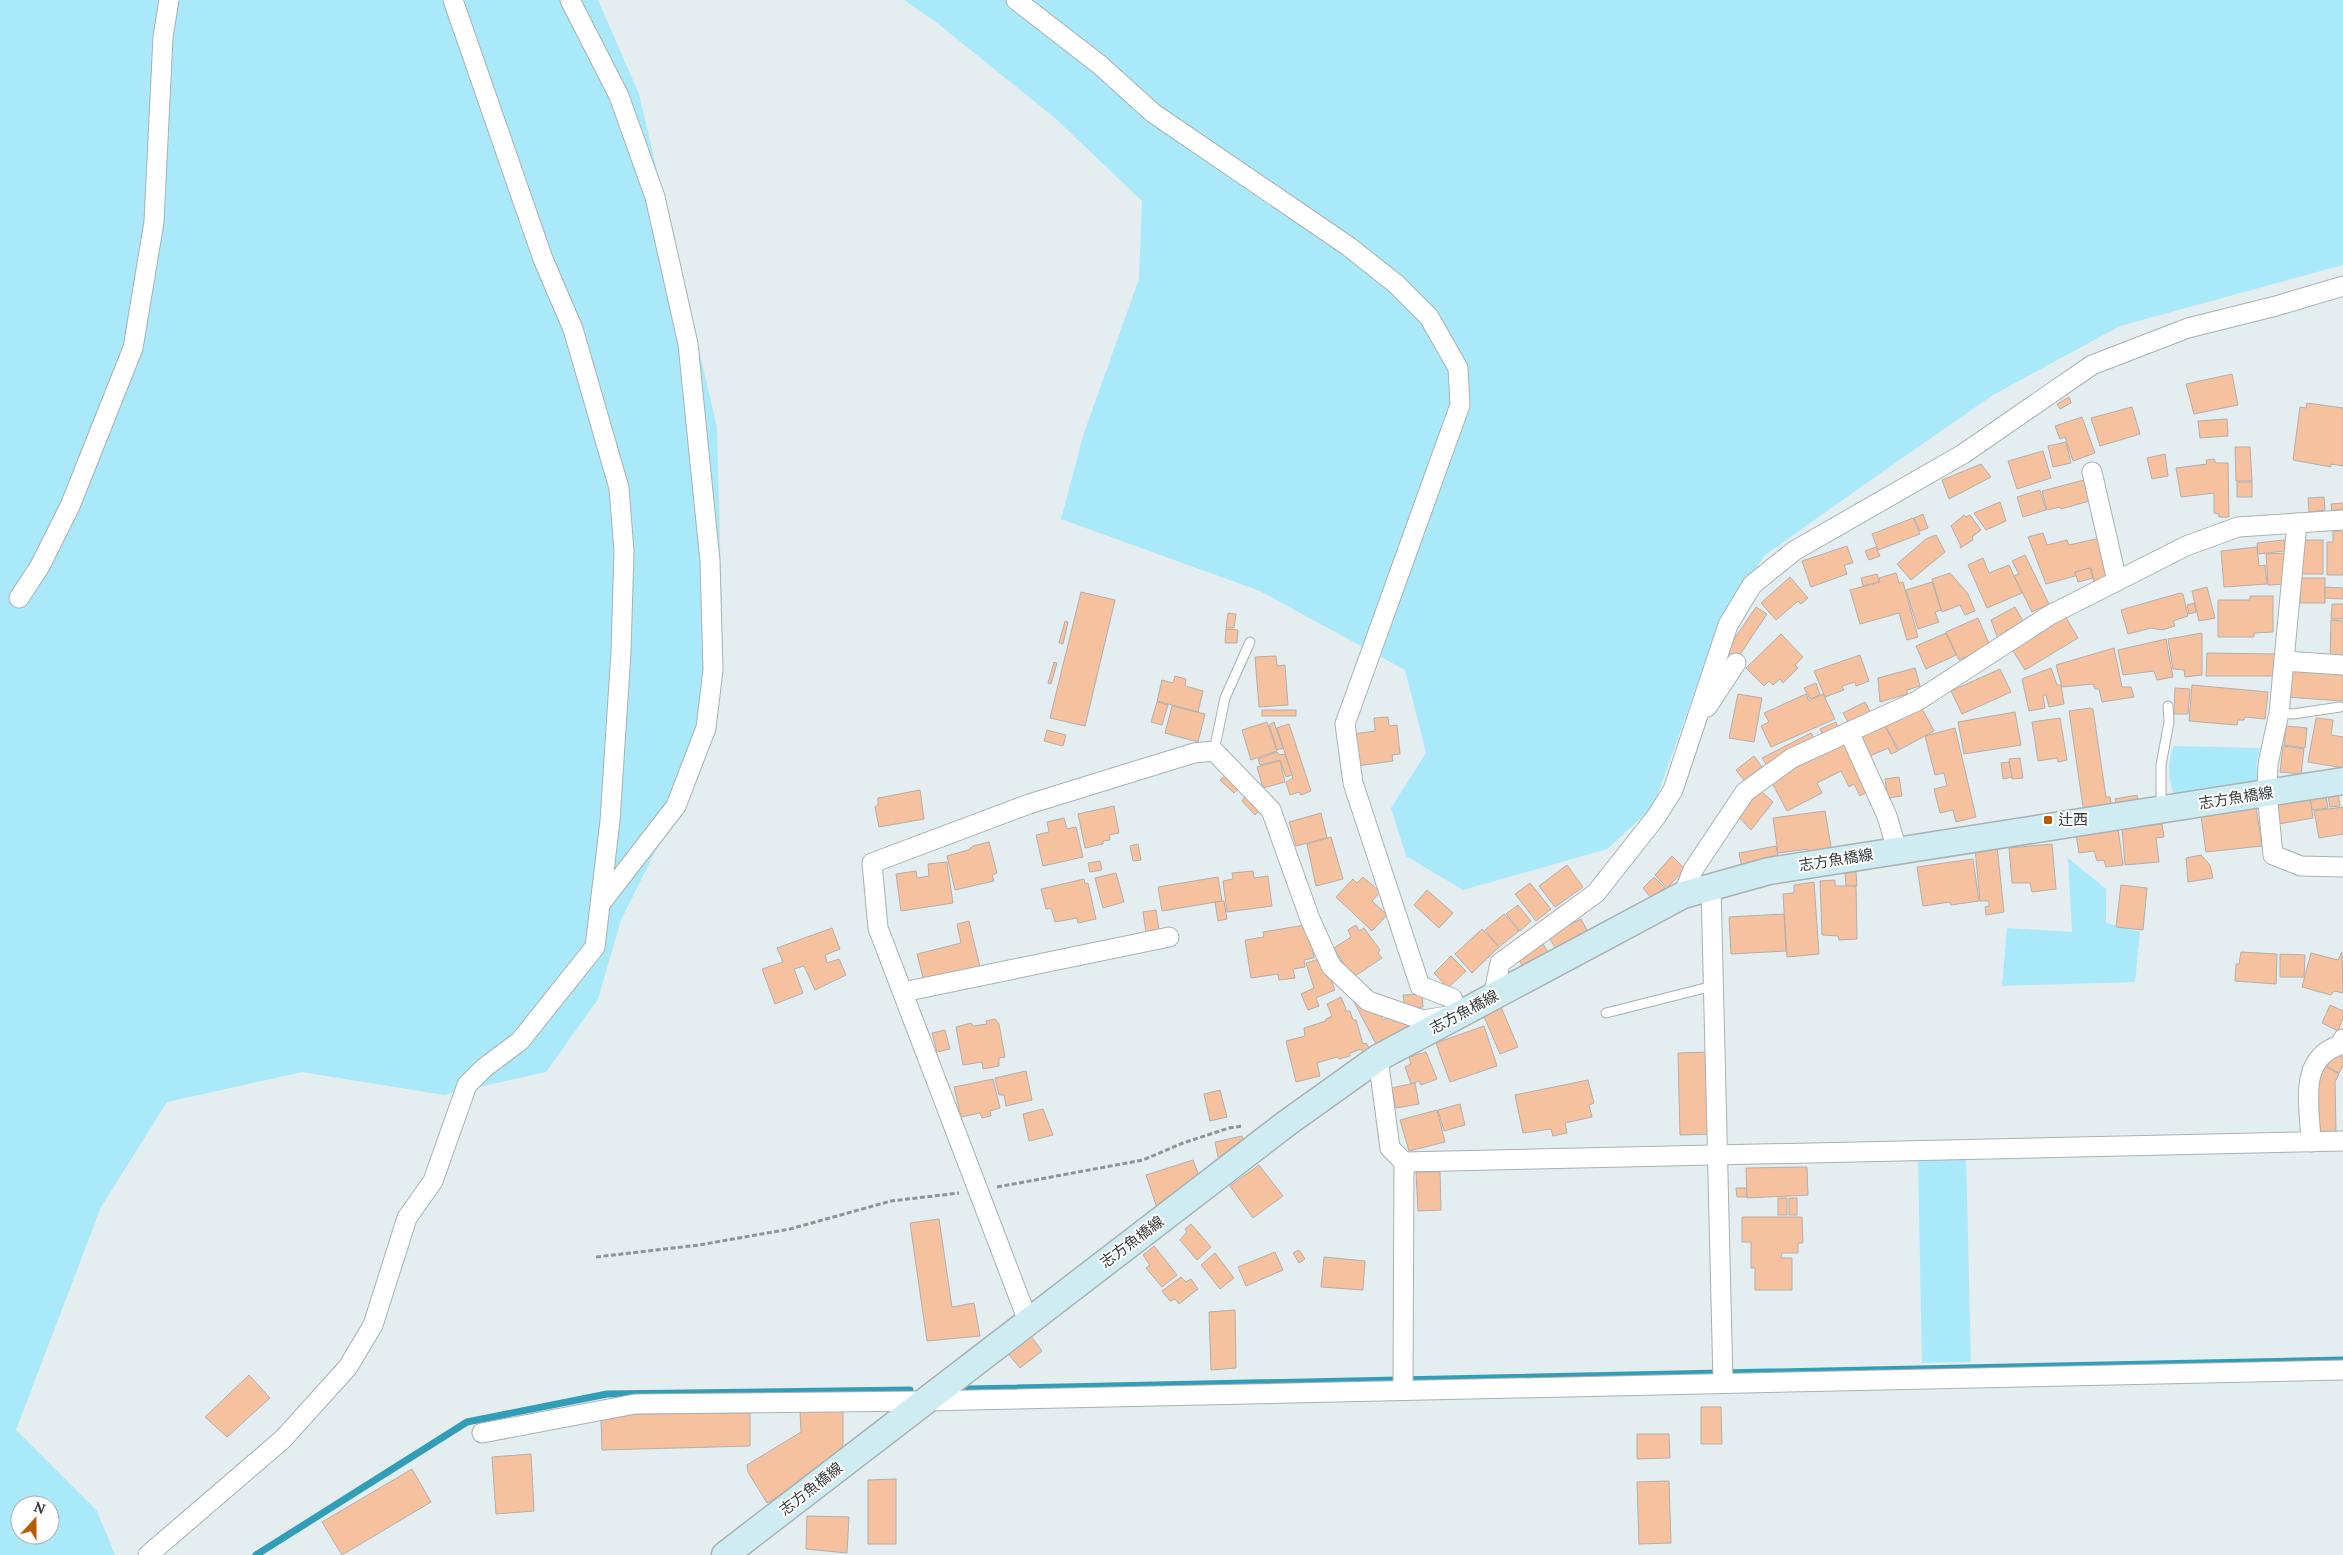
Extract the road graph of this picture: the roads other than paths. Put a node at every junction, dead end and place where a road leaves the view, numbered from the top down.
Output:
1 (168, 0) edge
2 (453, 0) edge
3 (570, 0) edge
4 (1016, 0) edge
5 (2343, 286) edge
6 (2092, 472) dead end
7 (2343, 520) edge
8 (2296, 523) junction
9 (2117, 581) junction
10 (19, 598) dead end
11 (1250, 642) dead end
12 (2284, 661) junction
13 (1736, 663) dead end
14 (2343, 665) edge
15 (2168, 706) dead end
16 (2340, 707) dead end
17 (2279, 713) junction
18 (1695, 720) junction
19 (1849, 732) junction
20 (1214, 751) junction
21 (2343, 781) edge
22 (2267, 793) junction
23 (2161, 809) junction
24 (1897, 850) junction
25 (2343, 867) edge
26 (1711, 886) junction
27 (1683, 895) junction
28 (600, 904) junction
29 (1169, 937) dead end
30 (1714, 986) junction
31 (902, 992) junction
32 (1493, 997) junction
33 (1606, 1013) dead end
34 (1460, 1014) junction
35 (2343, 1039) edge
36 (1378, 1058) junction
37 (2343, 1141) edge
38 (2311, 1142) junction
39 (1718, 1155) junction
40 (1404, 1162) junction
41 (1028, 1321) junction
42 (2343, 1370) edge
43 (1723, 1382) junction
44 (1403, 1389) junction
45 (924, 1401) junction
46 (482, 1433) dead end
47 (148, 1555) edge
48 (725, 1555) edge

1 - 10 street
2 - 28 street
3 - 28 street
4 - 34 street
5 - 18 street
6 - 9 street
7 - 8 street
8 - 9 street
8 - 12 street
9 - 19 street
11 - 20 lane
12 - 14 street
12 - 17 street
13 - 18 street
15 - 23 lane
16 - 17 lane
17 - 22 street
18 - 32 street
19 - 24 street
19 - 27 street
20 - 31 street
20 - 34 street
21 - 22 main road, 志方魚橋線
22 - 23 main road, 志方魚橋線
22 - 25 street
23 - 24 main road, 志方魚橋線
24 - 26 main road, 志方魚橋線
26 - 27 main road, 志方魚橋線
26 - 30 street
27 - 32 main road, 志方魚橋線
28 - 47 street
29 - 31 street
30 - 33 lane
30 - 39 street
31 - 41 street
32 - 34 main road, 志方魚橋線
34 - 36 main road, 志方魚橋線
35 - 38 street
36 - 40 street
36 - 41 main road, 志方魚橋線
37 - 38 street
38 - 39 street
39 - 40 street
39 - 43 street
40 - 44 street
41 - 45 main road, 志方魚橋線
42 - 43 street
43 - 44 street
44 - 45 street
45 - 46 street
45 - 48 main road, 志方魚橋線

